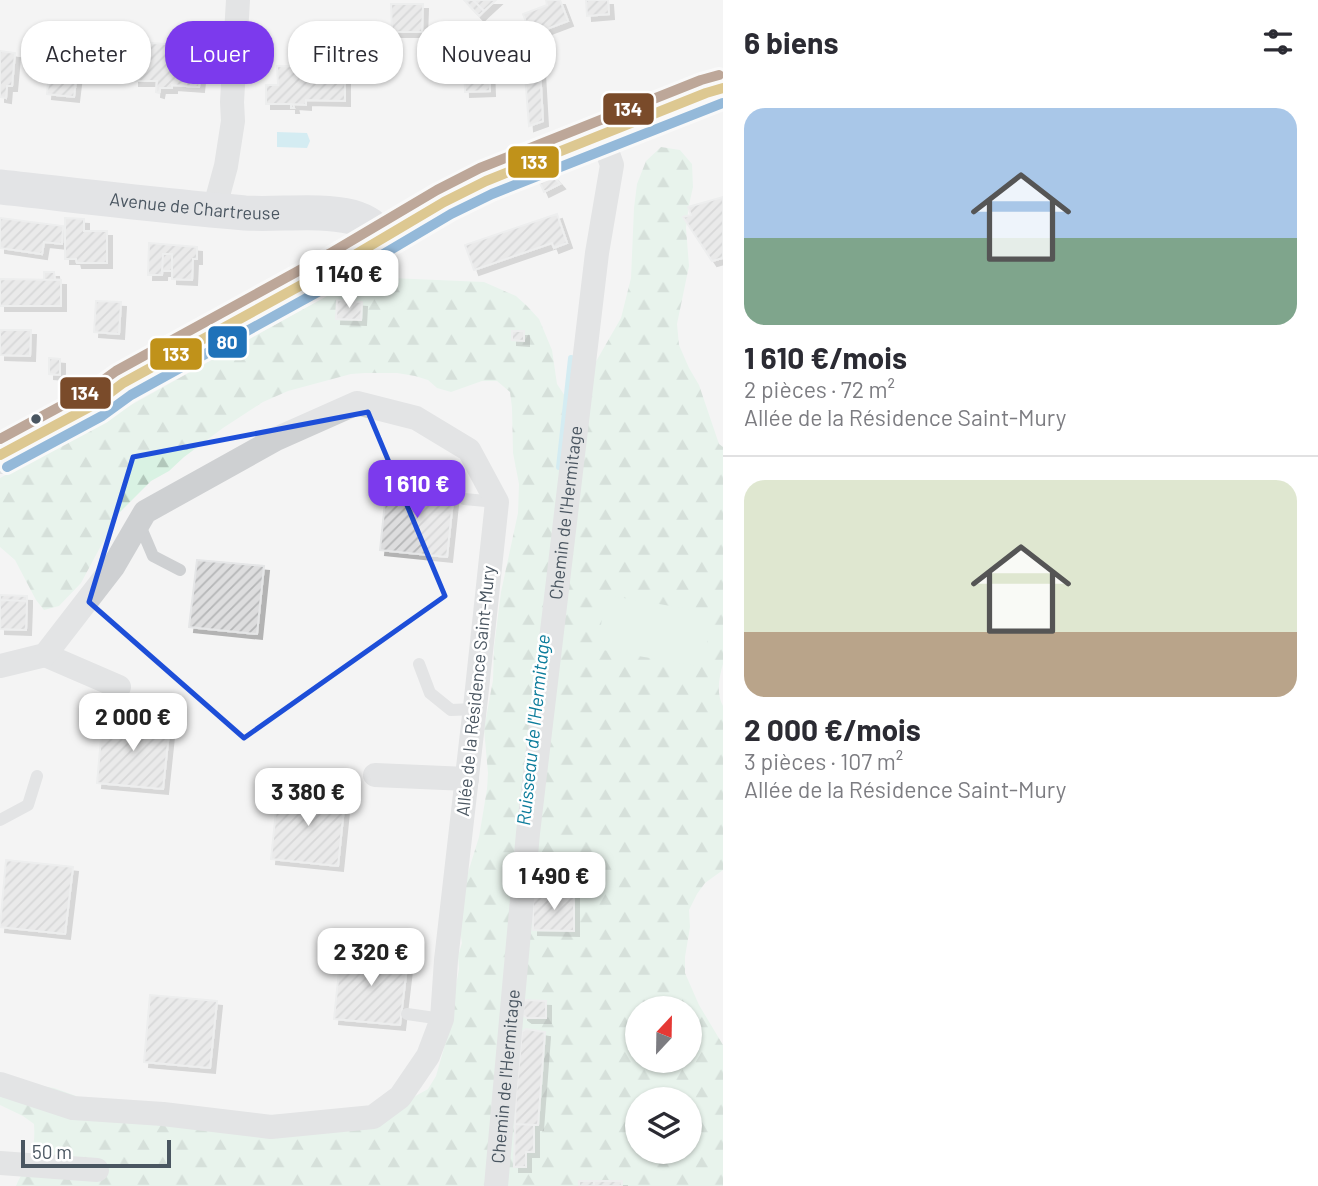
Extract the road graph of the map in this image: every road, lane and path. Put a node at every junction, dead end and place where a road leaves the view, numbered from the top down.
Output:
1 (238, 0) edge
2 (723, 88) edge
3 (601, 134) junction
4 (0, 187) edge
5 (214, 210) junction
6 (382, 238) junction
7 (123, 383) junction
8 (0, 436) edge
9 (0, 455) edge
10 (464, 499) dead end
11 (497, 502) junction
12 (139, 523) junction
13 (180, 570) dead end
14 (45, 655) junction
15 (419, 664) dead end
16 (0, 666) edge
17 (119, 687) dead end
18 (475, 709) junction
19 (375, 775) dead end
20 (37, 776) dead end
21 (467, 779) junction
22 (0, 820) edge
23 (407, 1014) dead end
24 (442, 1019) junction
25 (0, 1084) edge
26 (0, 1163) edge
27 (97, 1170) dead end
28 (496, 1186) edge

1 - 5 street
2 - 3 main road
3 - 6 main road
3 - 28 street, Chemin de l'Hermitage
4 - 5 street, Avenue de Chartreuse
5 - 6 street, Avenue de Chartreuse
6 - 7 main road
7 - 8 main road
7 - 9 main road
10 - 11 lane
11 - 12 street
11 - 18 street, Allée de la Résidence Saint-Mury
12 - 13 lane
12 - 14 street
14 - 16 street
14 - 17 street
15 - 18 lane
18 - 21 street, Allée de la Résidence Saint-Mury
19 - 21 street
20 - 22 lane
21 - 24 street, Allée de la Résidence Saint-Mury
23 - 24 lane
24 - 25 street, Allée de la Résidence Saint-Mury
26 - 27 street

